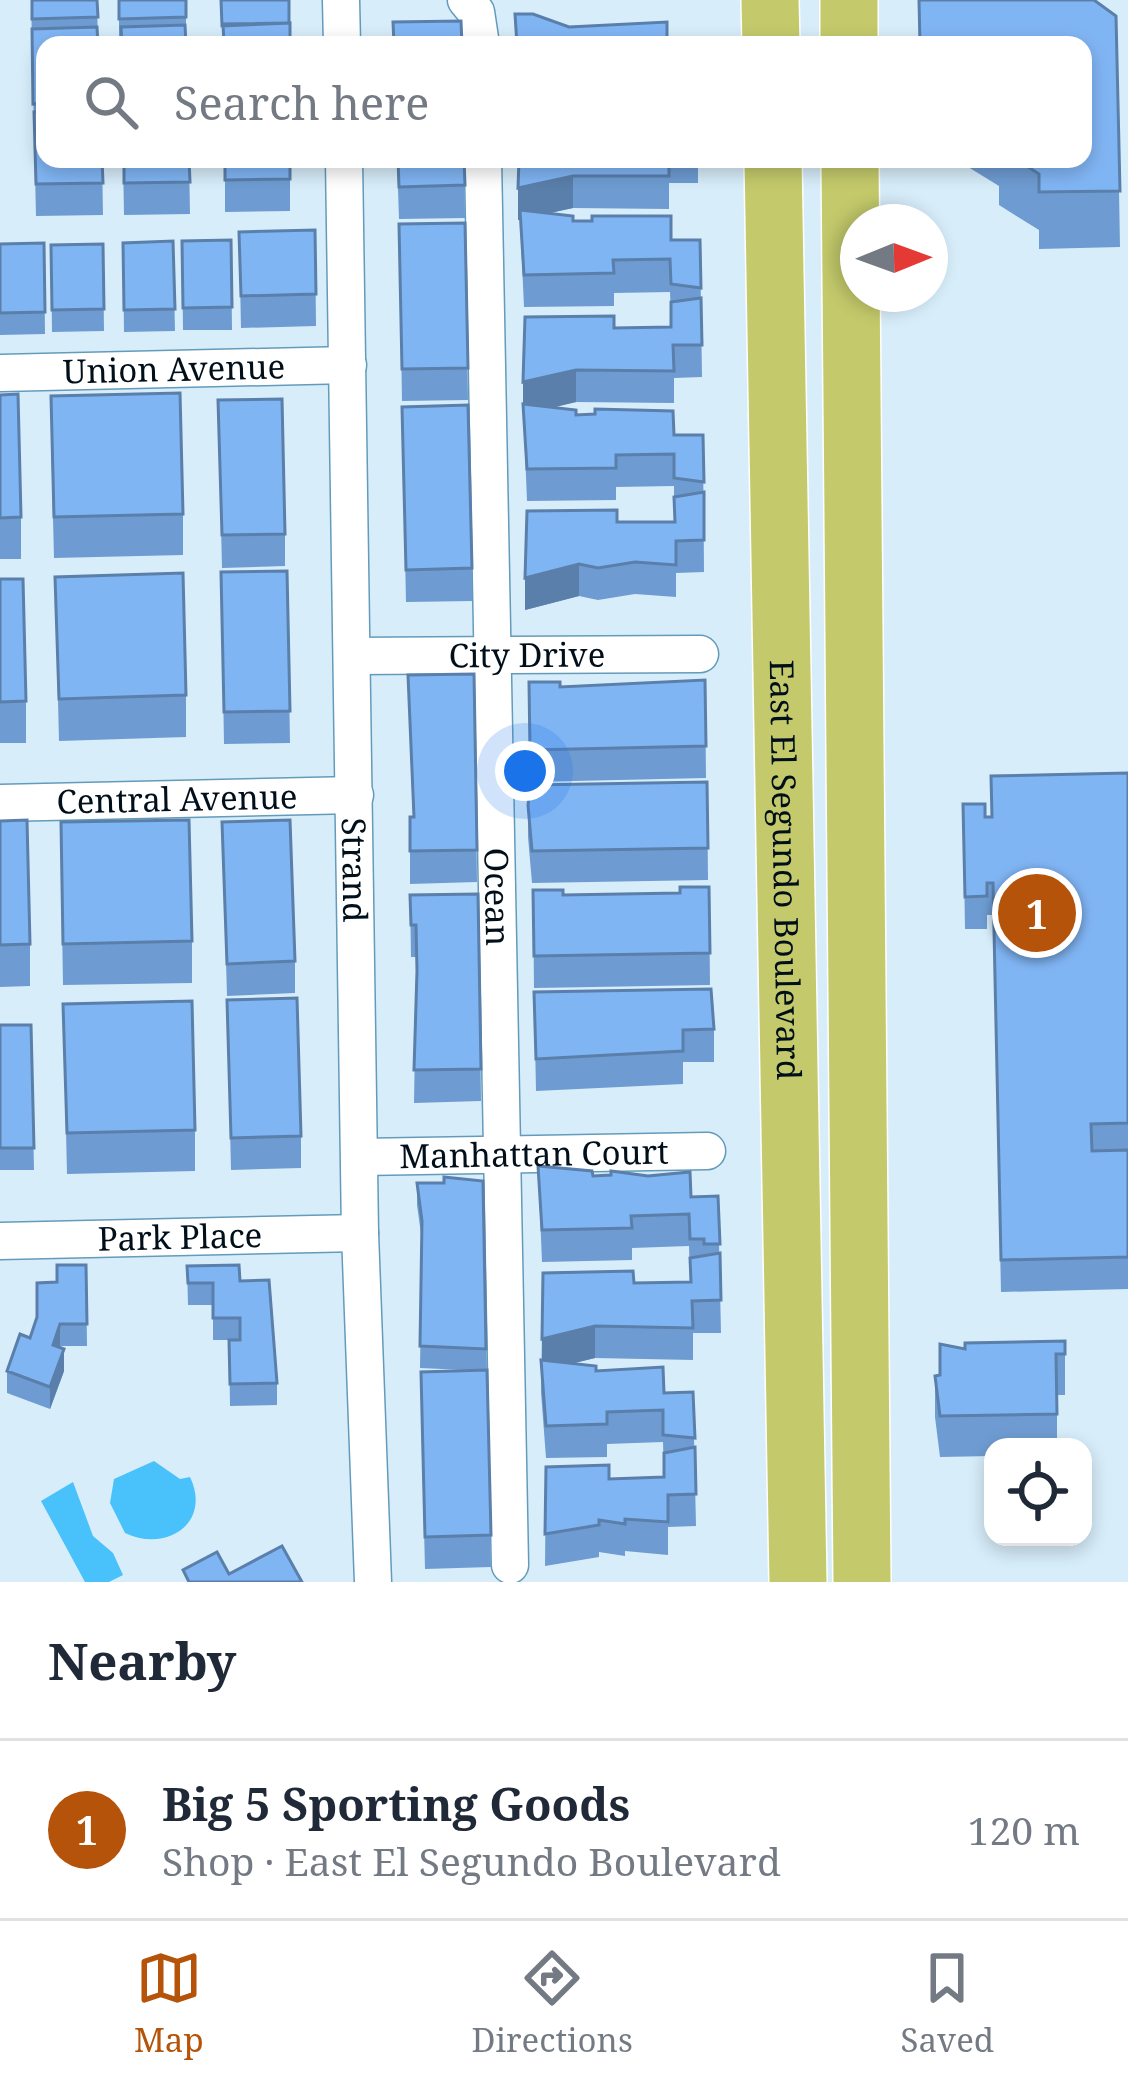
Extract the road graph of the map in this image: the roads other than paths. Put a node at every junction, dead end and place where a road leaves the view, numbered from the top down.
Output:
1 (341, 0) edge
2 (770, 0) edge
3 (849, 0) edge
4 (342, 36) edge
5 (771, 36) edge
6 (849, 36) edge
7 (344, 168) edge
8 (483, 168) edge
9 (772, 168) edge
10 (850, 168) edge
11 (348, 365) junction
12 (0, 373) edge
13 (700, 654) dead end
14 (492, 655) junction
15 (353, 656) junction
16 (355, 795) junction
17 (0, 803) edge
18 (707, 1151) dead end
19 (502, 1154) junction
20 (360, 1157) junction
21 (361, 1233) junction
22 (0, 1241) edge
23 (510, 1565) dead end
24 (373, 1582) edge
25 (798, 1582) edge
26 (862, 1582) edge

1 - 4 street
2 - 5 main road
3 - 6 main road
7 - 11 street, Strand
8 - 14 street, Ocean
9 - 25 main road, East El Segundo Boulevard
10 - 26 main road, East El Segundo Boulevard
11 - 12 street, Union Avenue
11 - 15 street, Strand
13 - 14 street, City Drive
14 - 15 street, City Drive
14 - 19 street, Ocean
15 - 16 street, Strand
16 - 17 street, Central Avenue
16 - 20 street, Strand
18 - 19 street, Manhattan Court
19 - 20 street, Manhattan Court
19 - 23 street, Ocean
20 - 21 street, Strand
21 - 22 street, Park Place
21 - 24 street, Strand

